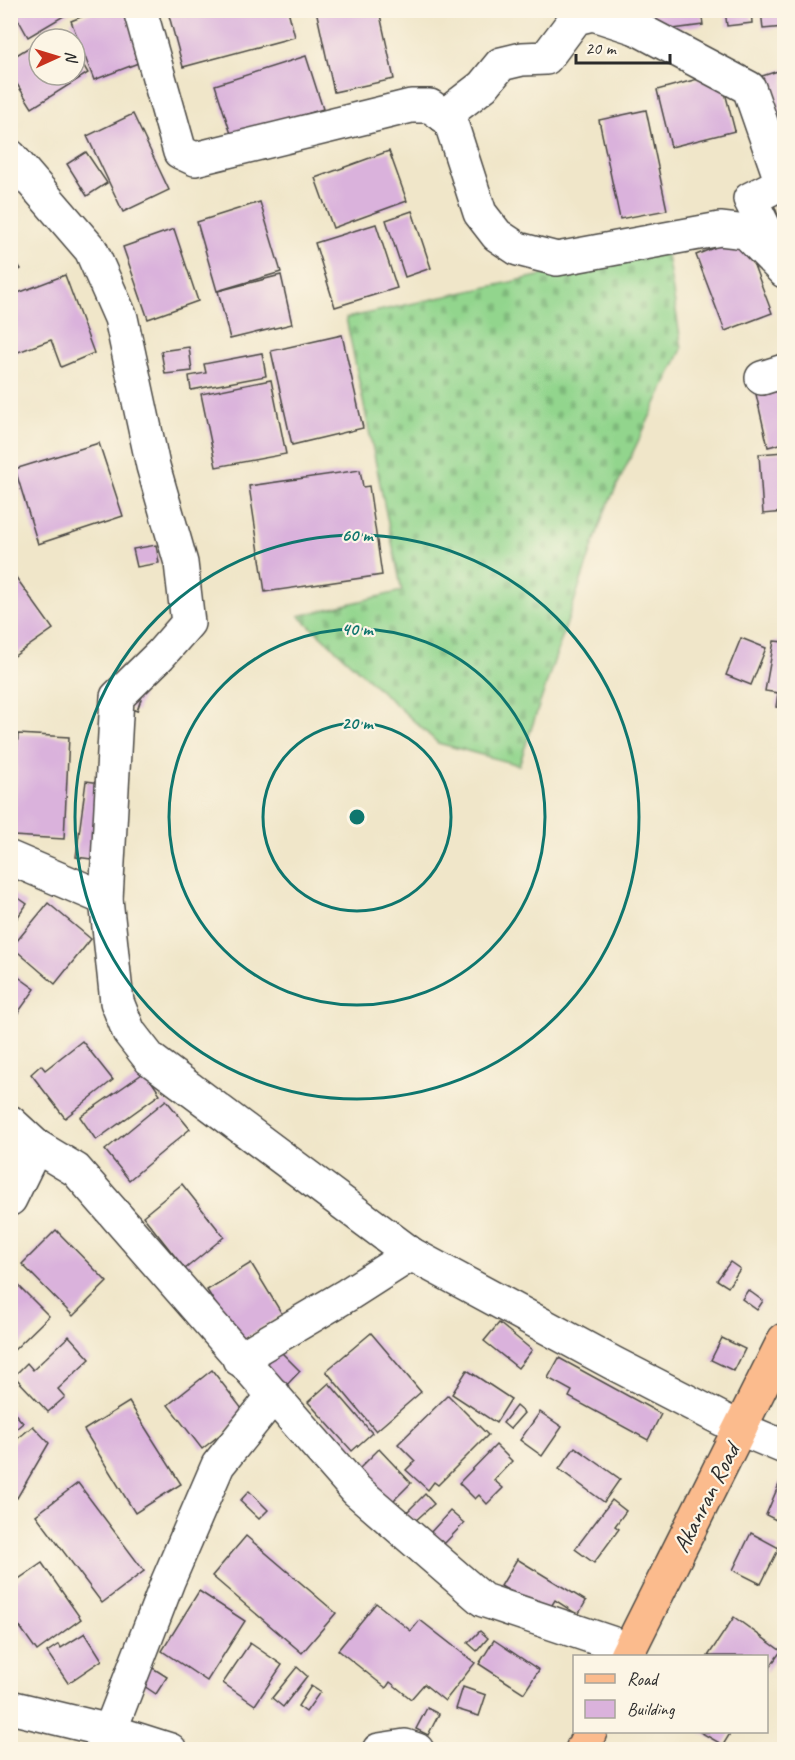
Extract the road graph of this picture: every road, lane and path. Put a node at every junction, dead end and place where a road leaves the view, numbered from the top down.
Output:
1 (140, 10) edge
2 (636, 19) edge
3 (444, 116) junction
4 (10, 156) edge
5 (784, 269) edge
6 (10, 858) edge
7 (106, 898) junction
8 (10, 1122) edge
9 (36, 1146) junction
10 (10, 1199) edge
11 (411, 1254) junction
12 (784, 1340) edge
13 (239, 1359) junction
14 (274, 1395) junction
15 (741, 1429) junction
16 (784, 1447) edge
17 (627, 1653) edge
18 (10, 1707) edge
19 (589, 1733) edge
20 (105, 1740) edge
21 (170, 1749) edge
22 (379, 1749) edge
23 (417, 1749) edge
24 (582, 1749) edge

1 - 3 street
2 - 3 street
2 - 5 street
3 - 5 street
4 - 7 street
6 - 7 street
7 - 11 street
8 - 9 street
9 - 10 street
9 - 13 street
11 - 13 street
11 - 15 street
12 - 15 main road, Akanran Road
13 - 14 street
14 - 17 street
14 - 20 street
15 - 16 street
15 - 17 main road, Akanran Road
18 - 20 street
19 - 24 main road
20 - 21 street
22 - 23 street

